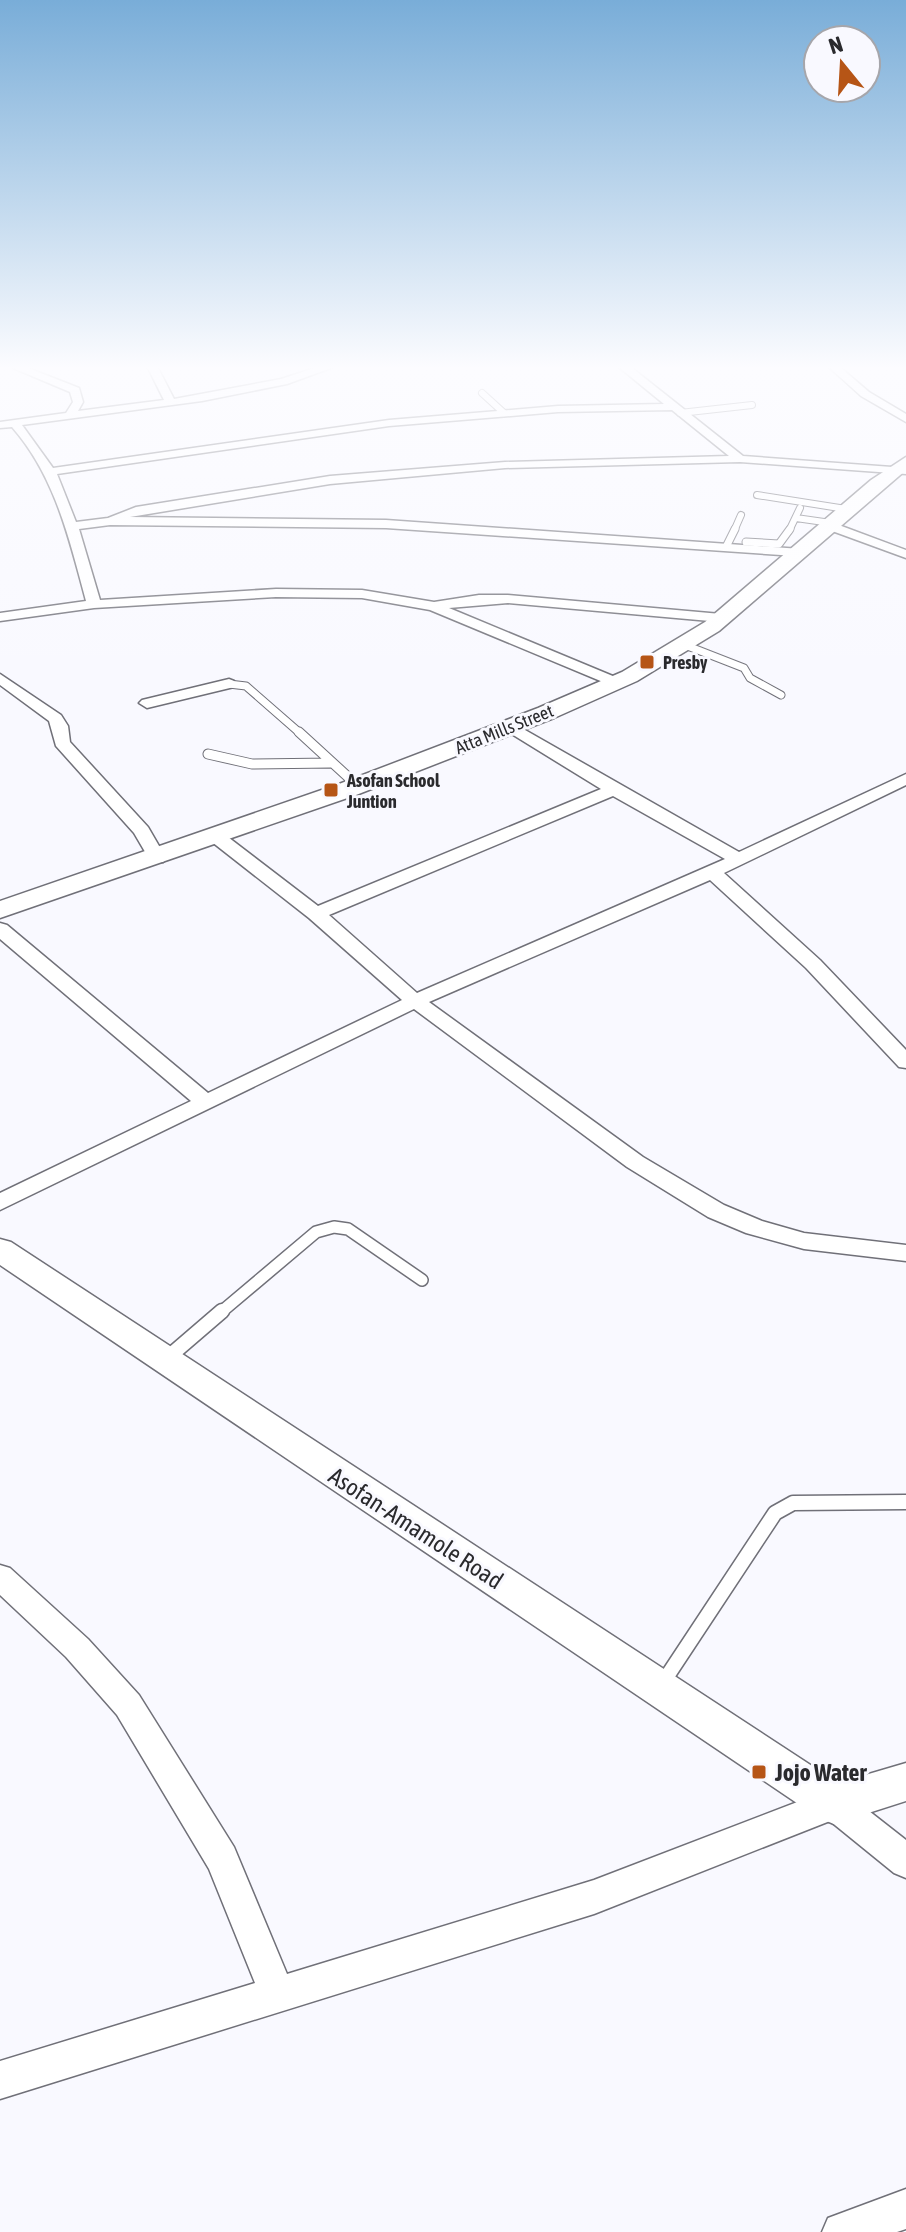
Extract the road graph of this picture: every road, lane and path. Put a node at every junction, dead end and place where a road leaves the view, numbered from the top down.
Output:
1 (49, 472) edge
2 (416, 472) edge
3 (896, 472) edge
4 (757, 495) dead end
5 (800, 508) dead end
6 (741, 515) dead end
7 (796, 518) junction
8 (835, 519) junction
9 (110, 521) junction
10 (71, 526) junction
11 (746, 542) dead end
12 (797, 544) junction
13 (726, 547) junction
14 (906, 554) edge
15 (94, 604) junction
16 (433, 606) junction
17 (0, 617) edge
18 (721, 618) junction
19 (685, 645) junction
20 (0, 678) edge
21 (615, 682) junction
22 (229, 684) joint
23 (781, 695) dead end
24 (147, 703) dead end
25 (511, 727) junction
26 (208, 754) dead end
27 (331, 763) junction
28 (906, 779) edge
29 (359, 787) junction
30 (614, 790) junction
31 (218, 838) junction
32 (157, 858) junction
33 (739, 859) junction
34 (712, 872) junction
35 (0, 910) edge
36 (316, 914) junction
37 (0, 929) edge
38 (415, 1001) junction
39 (906, 1062) edge
40 (206, 1102) junction
41 (0, 1202) edge
42 (0, 1250) edge
43 (906, 1253) edge
44 (422, 1280) dead end
45 (165, 1361) junction
46 (906, 1502) edge
47 (0, 1577) edge
48 (659, 1688) junction
49 (906, 1782) edge
50 (834, 1804) junction
51 (906, 1861) edge
52 (278, 1995) junction
53 (0, 2080) edge
54 (906, 2209) edge
55 (842, 2232) edge

1 - 10 street
2 - 9 street
3 - 8 main road, Atta Mills Street
4 - 8 lane
5 - 7 lane
6 - 13 lane
7 - 8 lane
7 - 12 lane
8 - 12 main road, Atta Mills Street
8 - 14 street
9 - 10 street
9 - 13 street
10 - 15 street
11 - 12 lane
12 - 13 street
12 - 18 main road, Atta Mills Street
15 - 16 street
15 - 17 street
16 - 18 street
16 - 21 street
18 - 19 main road, Atta Mills Street
19 - 21 main road, Atta Mills Street
19 - 23 lane
20 - 32 street
21 - 25 main road, Atta Mills Street
22 - 24 street
22 - 27 lane
25 - 29 main road, Atta Mills Street
25 - 30 street
26 - 27 lane
27 - 29 lane
28 - 33 street
29 - 31 main road, Atta Mills Street
30 - 33 street
30 - 36 street
31 - 32 main road, Atta Mills Street
31 - 36 street
32 - 35 main road, Atta Mills Street
33 - 34 street
34 - 38 street
34 - 39 street
36 - 38 street
37 - 40 street
38 - 40 street
38 - 43 street
40 - 41 street
42 - 45 street, Asofan-Amamole Road
44 - 45 lane
45 - 48 street, Asofan-Amamole Road
46 - 48 lane
47 - 52 street
48 - 50 street, Asofan-Amamole Road
49 - 50 street
50 - 51 street
50 - 52 street
52 - 53 street
54 - 55 street

